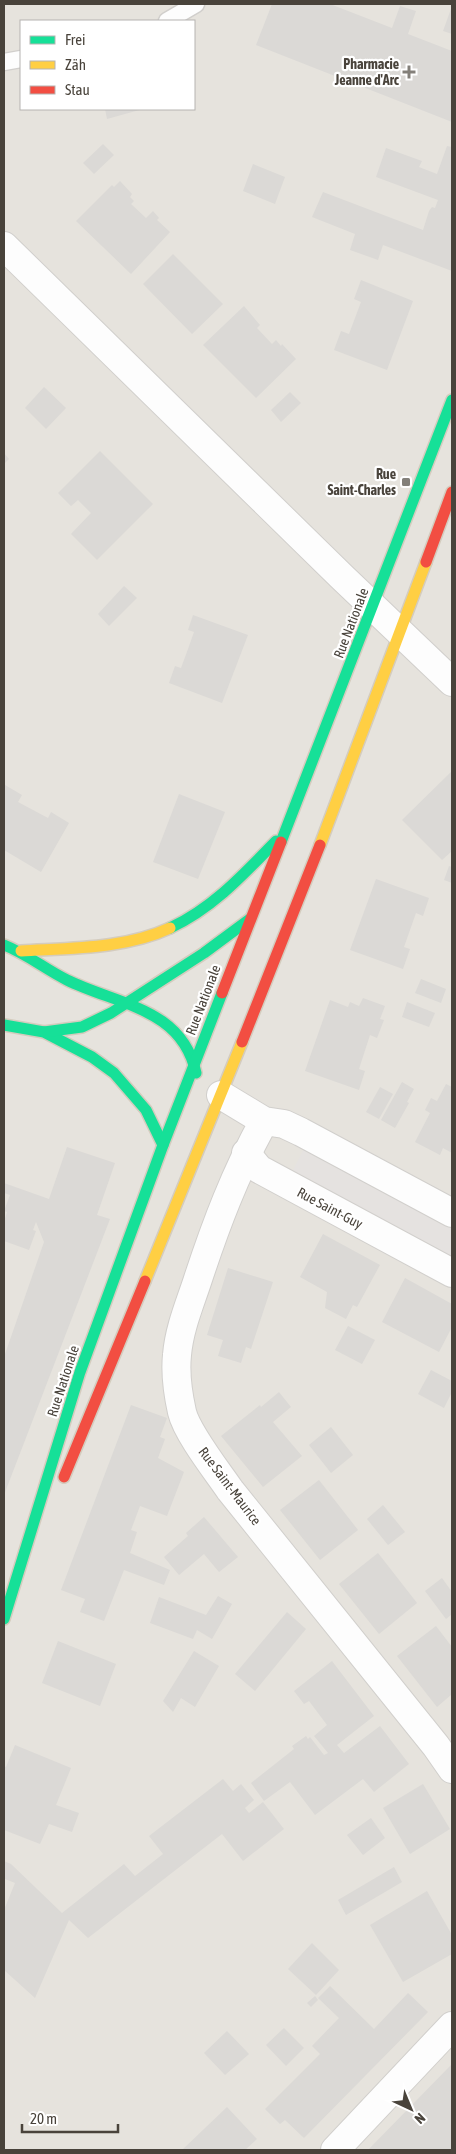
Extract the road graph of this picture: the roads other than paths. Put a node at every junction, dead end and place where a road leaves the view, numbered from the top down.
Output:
1 (196, 4) edge
2 (169, 20) edge
3 (20, 59) edge
4 (4, 62) edge
5 (4, 246) edge
6 (452, 400) edge
7 (452, 492) edge
8 (373, 606) junction
9 (399, 631) junction
10 (452, 682) edge
11 (284, 833) junction
12 (315, 858) junction
13 (293, 878) dead end
14 (272, 898) dead end
15 (251, 918) junction
16 (4, 945) edge
17 (21, 951) junction
18 (126, 1004) junction
19 (4, 1025) edge
20 (44, 1032) junction
21 (194, 1064) junction
22 (208, 1095) junction
23 (264, 1120) junction
24 (206, 1133) junction
25 (163, 1145) junction
26 (246, 1153) junction
27 (452, 1213) edge
28 (452, 1272) edge
29 (58, 1492) dead end
30 (50, 1510) dead end
31 (4, 1620) edge
32 (452, 1770) edge
33 (452, 2026) edge
34 (334, 2150) edge

1 - 2 lane
3 - 4 lane
5 - 8 street
6 - 8 main road, Rue Nationale
7 - 9 main road
8 - 9 street
8 - 11 main road, Rue Nationale
9 - 10 street
9 - 12 main road
11 - 15 main road, Rue Nationale
11 - 17 main road
12 - 13 main road
12 - 22 main road
14 - 15 main road
15 - 18 main road
15 - 21 main road, Rue Nationale
16 - 17 main road
17 - 18 main road
18 - 20 main road
18 - 21 main road
19 - 20 main road
20 - 25 main road
21 - 22 main road
21 - 25 main road, Rue Nationale
22 - 23 street
22 - 24 main road
22 - 24 main road
23 - 26 street
23 - 27 street
24 - 29 main road
25 - 31 main road, Rue Nationale
26 - 28 street, Rue Saint-Guy
26 - 32 street, Rue Saint-Maurice
30 - 31 main road, Rue Nationale
33 - 34 street

